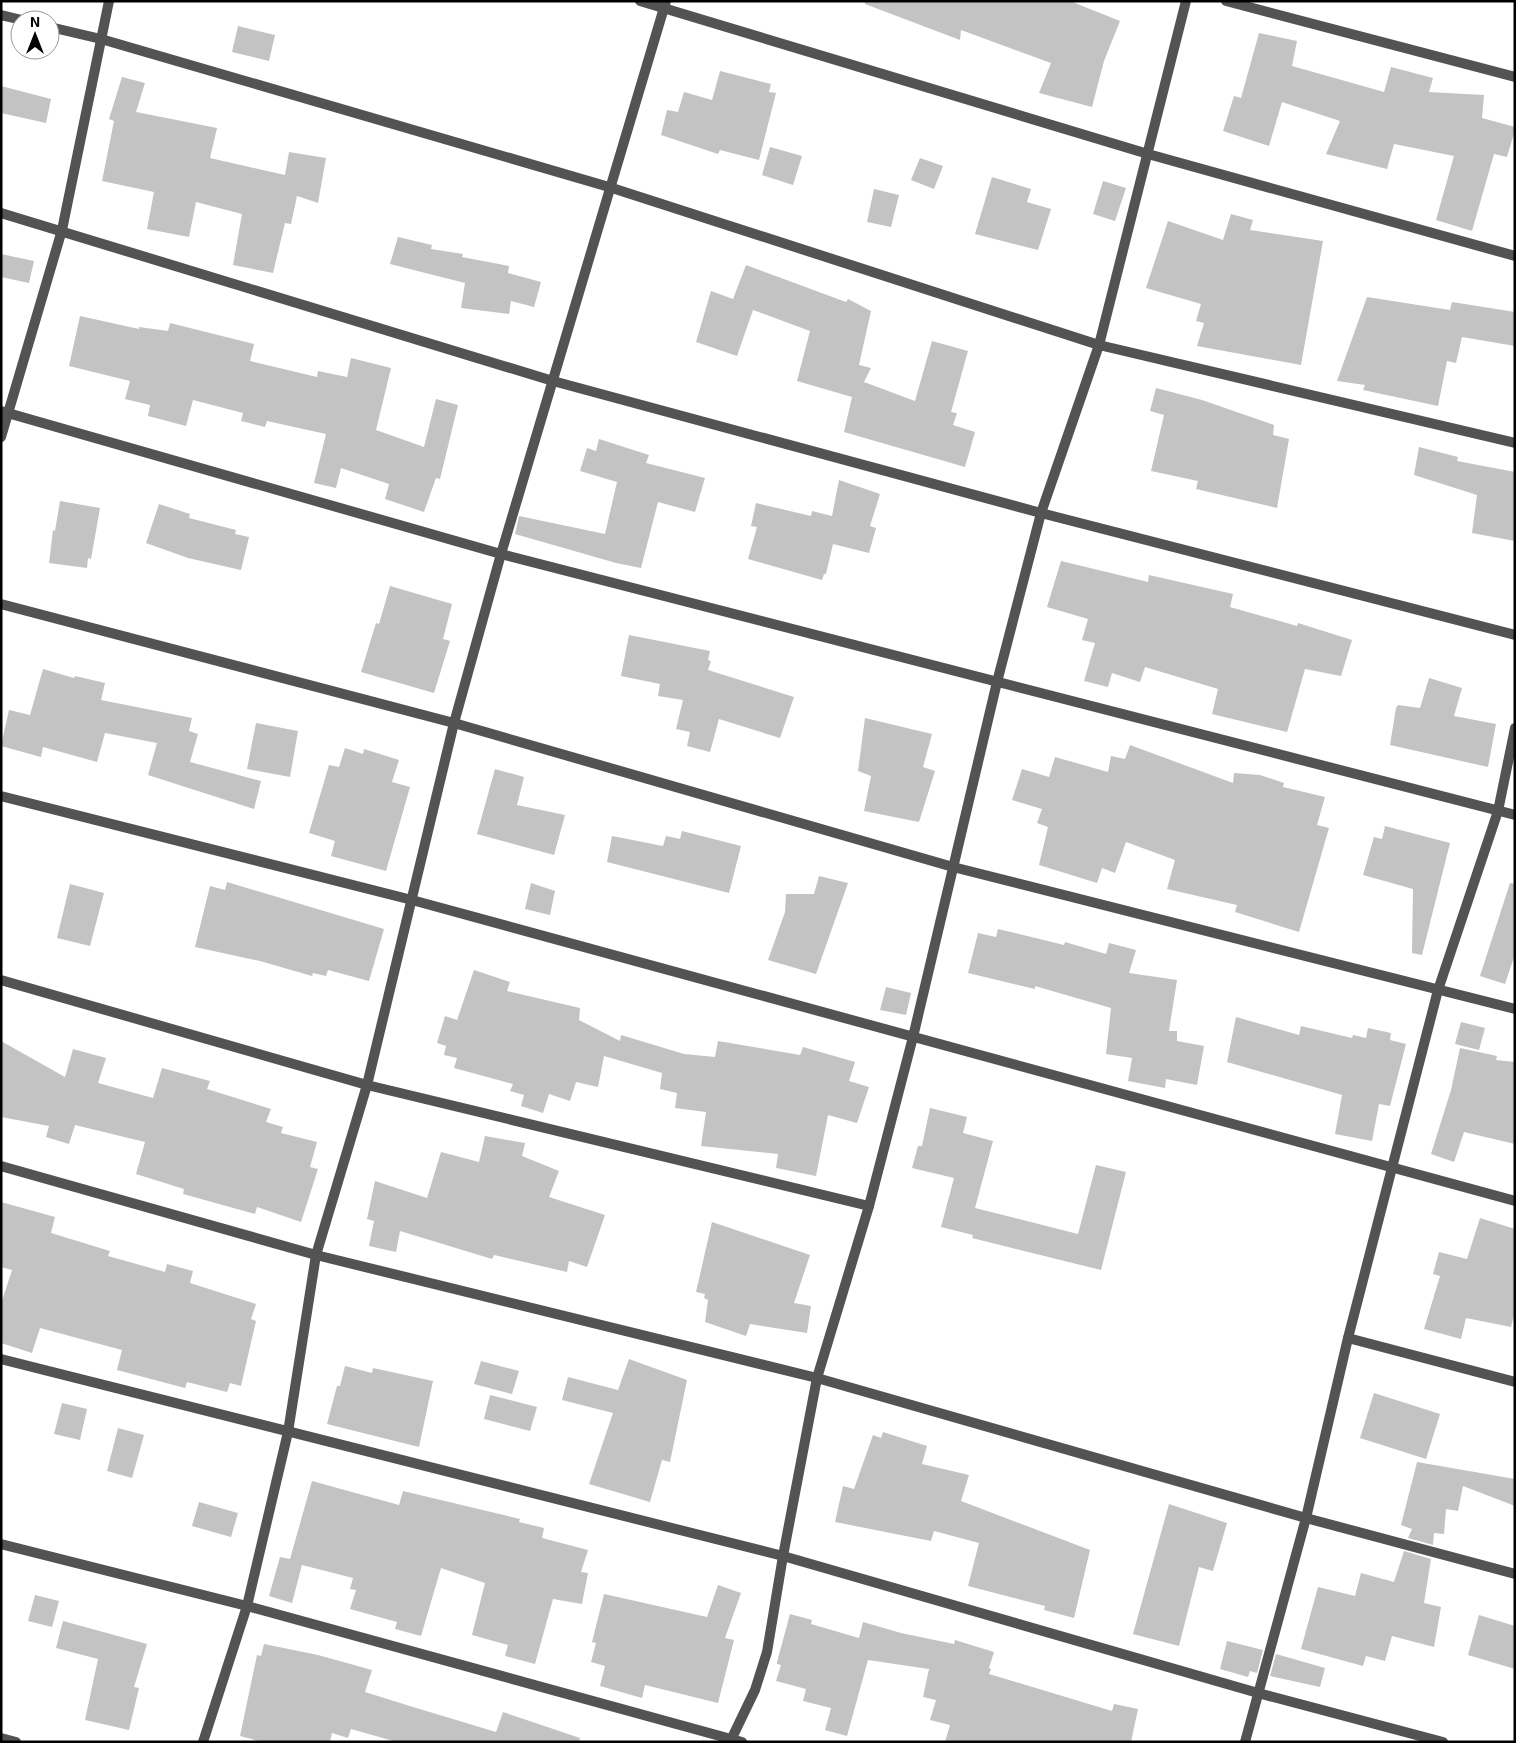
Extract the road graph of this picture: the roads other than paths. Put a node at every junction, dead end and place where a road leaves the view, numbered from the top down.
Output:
1 (109, 1) edge
2 (640, 1) edge
3 (1186, 1) edge
4 (1226, 1) edge
5 (665, 4) edge
6 (60, 29) edge
7 (101, 39) junction
8 (1515, 76) edge
9 (1148, 154) junction
10 (609, 187) junction
11 (1, 213) edge
12 (62, 230) junction
13 (1515, 256) edge
14 (1099, 345) junction
15 (553, 381) junction
16 (5, 412) edge
17 (1, 437) edge
18 (1515, 443) edge
19 (1041, 513) junction
20 (501, 554) junction
21 (1, 604) edge
22 (1515, 635) edge
23 (997, 682) junction
24 (454, 723) junction
25 (1515, 728) edge
26 (1, 796) edge
27 (1498, 811) junction
28 (1515, 816) edge
29 (953, 867) junction
30 (412, 900) junction
31 (1, 980) edge
32 (1438, 990) junction
33 (1515, 1009) edge
34 (913, 1037) junction
35 (367, 1085) junction
36 (1, 1166) edge
37 (1393, 1169) junction
38 (1515, 1201) edge
39 (869, 1206) junction
40 (316, 1255) junction
41 (1348, 1338) junction
42 (1, 1359) edge
43 (817, 1378) junction
44 (1515, 1382) edge
45 (288, 1432) junction
46 (1306, 1518) junction
47 (1, 1544) edge
48 (783, 1556) junction
49 (1515, 1574) edge
50 (248, 1606) junction
51 (1258, 1693) junction
52 (1, 1738) edge
53 (730, 1740) edge
54 (16, 1742) edge
55 (203, 1742) edge
56 (742, 1742) edge
57 (1245, 1742) edge
58 (1443, 1742) edge

1 - 7 street
2 - 5 street
3 - 9 street
4 - 8 street
5 - 9 street
5 - 10 street
6 - 7 street
7 - 10 street
7 - 12 street
9 - 13 street
9 - 14 street
10 - 14 street
10 - 15 street
11 - 12 street
12 - 15 street
12 - 16 street
14 - 18 street
14 - 19 street
15 - 19 street
15 - 20 street
16 - 17 street
16 - 20 street
19 - 22 street
19 - 23 street
20 - 23 street
20 - 24 street
21 - 24 street
23 - 27 street
23 - 29 street
24 - 29 street
24 - 30 street
25 - 27 street
26 - 30 street
27 - 28 street
27 - 32 street
29 - 32 street
29 - 34 street
30 - 34 street
30 - 35 street
31 - 35 street
32 - 33 street
32 - 37 street
34 - 37 street
34 - 39 street
35 - 39 street
35 - 40 street
36 - 40 street
37 - 38 street
37 - 41 street
39 - 43 street
40 - 43 street
40 - 45 street
41 - 44 street
41 - 46 street
42 - 45 street
43 - 46 street
43 - 48 street
45 - 48 street
45 - 50 street
46 - 49 street
46 - 51 street
47 - 50 street
48 - 51 street
48 - 53 street
50 - 53 street
50 - 55 street
51 - 57 street
51 - 58 street
52 - 54 street
53 - 56 street

